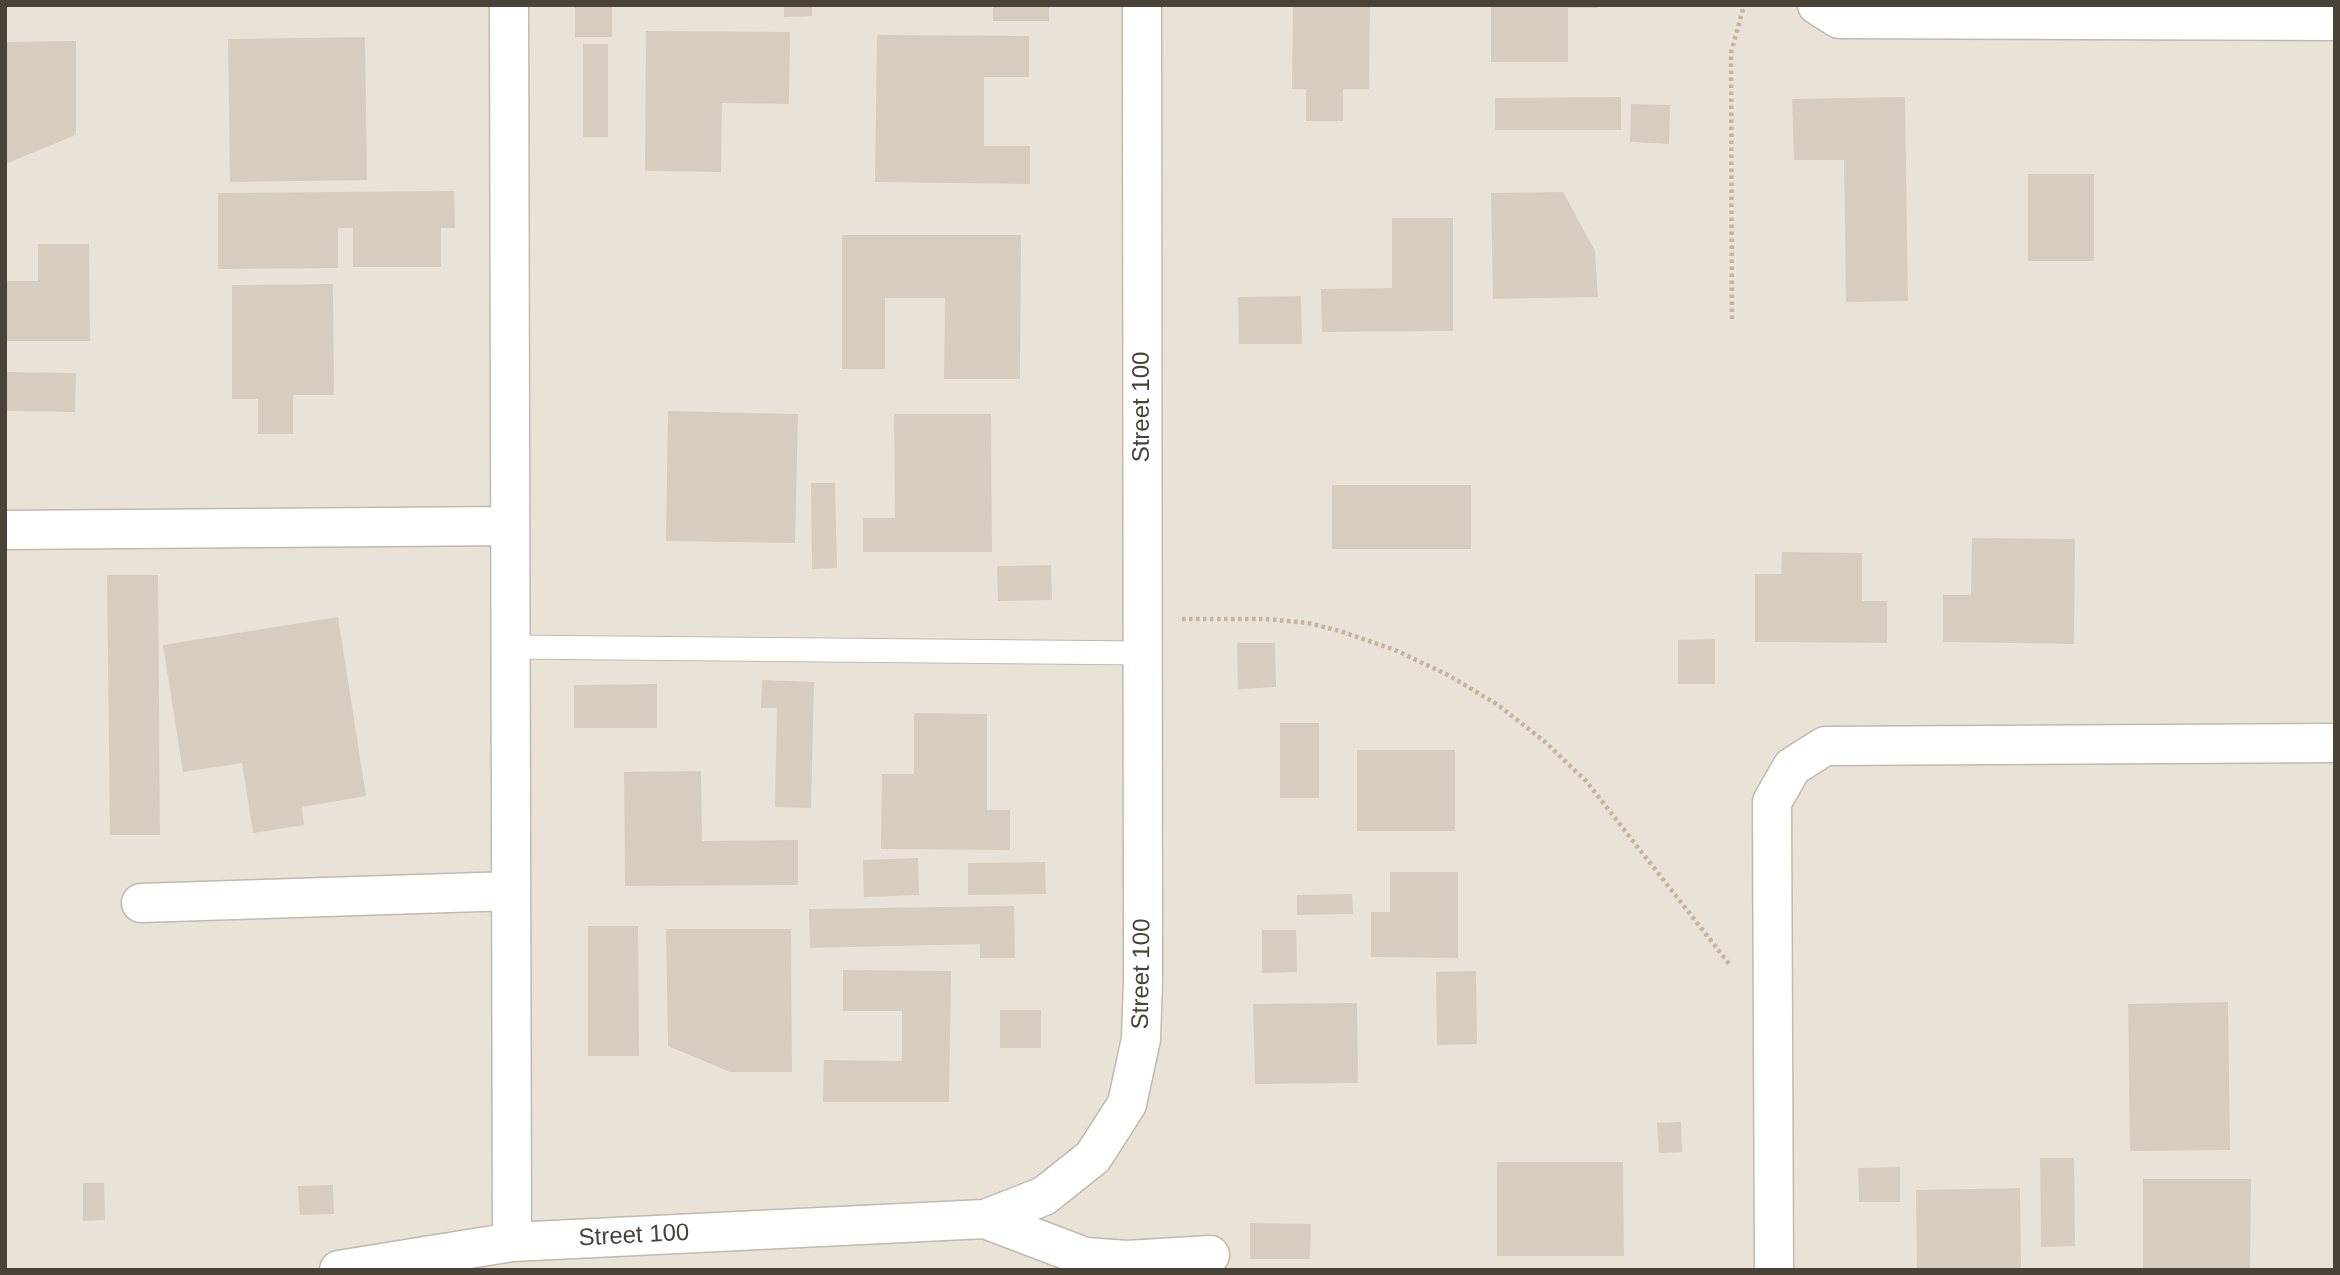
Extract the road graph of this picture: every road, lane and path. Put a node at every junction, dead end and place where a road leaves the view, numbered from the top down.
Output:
1 (509, 5) edge
2 (1142, 5) edge
3 (1744, 5) edge
4 (1817, 5) edge
5 (2335, 21) edge
6 (1732, 319) dead end
7 (510, 526) junction
8 (5, 530) edge
9 (1143, 636) junction
10 (510, 648) junction
11 (2335, 743) edge
12 (511, 891) junction
13 (141, 903) dead end
14 (1731, 965) dead end
15 (985, 1219) junction
16 (512, 1242) junction
17 (1210, 1255) dead end
18 (339, 1270) edge
19 (1774, 1270) edge

1 - 7 street
2 - 9 street, Street 100
3 - 6 path
4 - 5 street
7 - 8 street
7 - 10 street
9 - 10 lane
9 - 14 path
9 - 15 street, Street 100
10 - 12 street
11 - 19 street
12 - 13 street
12 - 16 street
15 - 16 street, Street 100
15 - 17 street
16 - 18 street, Street 100

